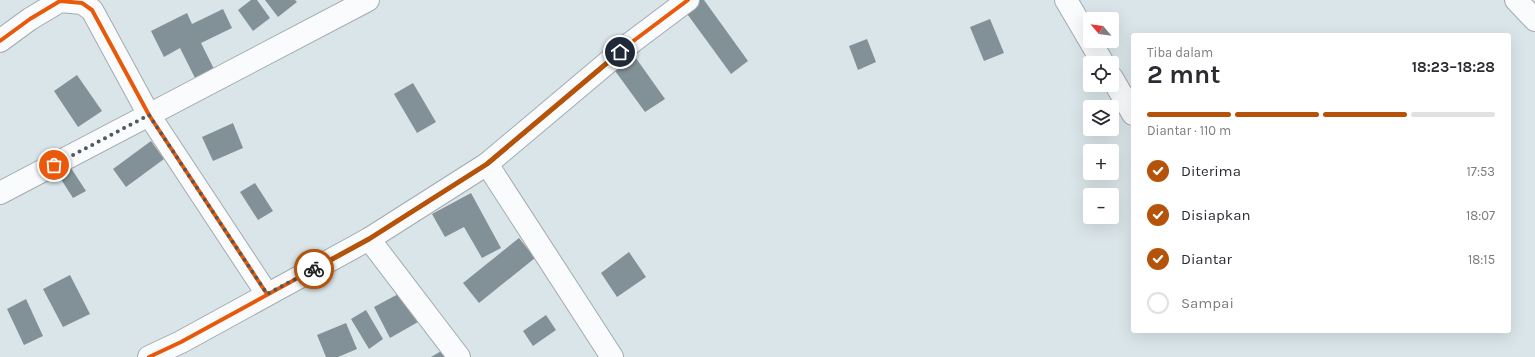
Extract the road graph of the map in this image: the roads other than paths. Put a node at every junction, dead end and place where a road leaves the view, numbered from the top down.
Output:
1 (368, 0) edge
2 (688, 0) edge
3 (1066, 0) edge
4 (1516, 0) edge
5 (1535, 20) edge
6 (0, 41) edge
7 (1099, 56) edge
8 (1119, 90) edge
9 (1131, 111) edge
10 (149, 115) junction
11 (487, 164) junction
12 (0, 194) edge
13 (369, 239) junction
14 (267, 294) junction
15 (149, 357) edge
16 (459, 357) edge
17 (612, 357) edge

1 - 10 street
2 - 11 street
3 - 7 street
4 - 5 street
6 - 10 street
8 - 9 street
10 - 12 street
10 - 14 street
11 - 13 street
11 - 17 street
13 - 14 street
13 - 16 street
14 - 15 street

